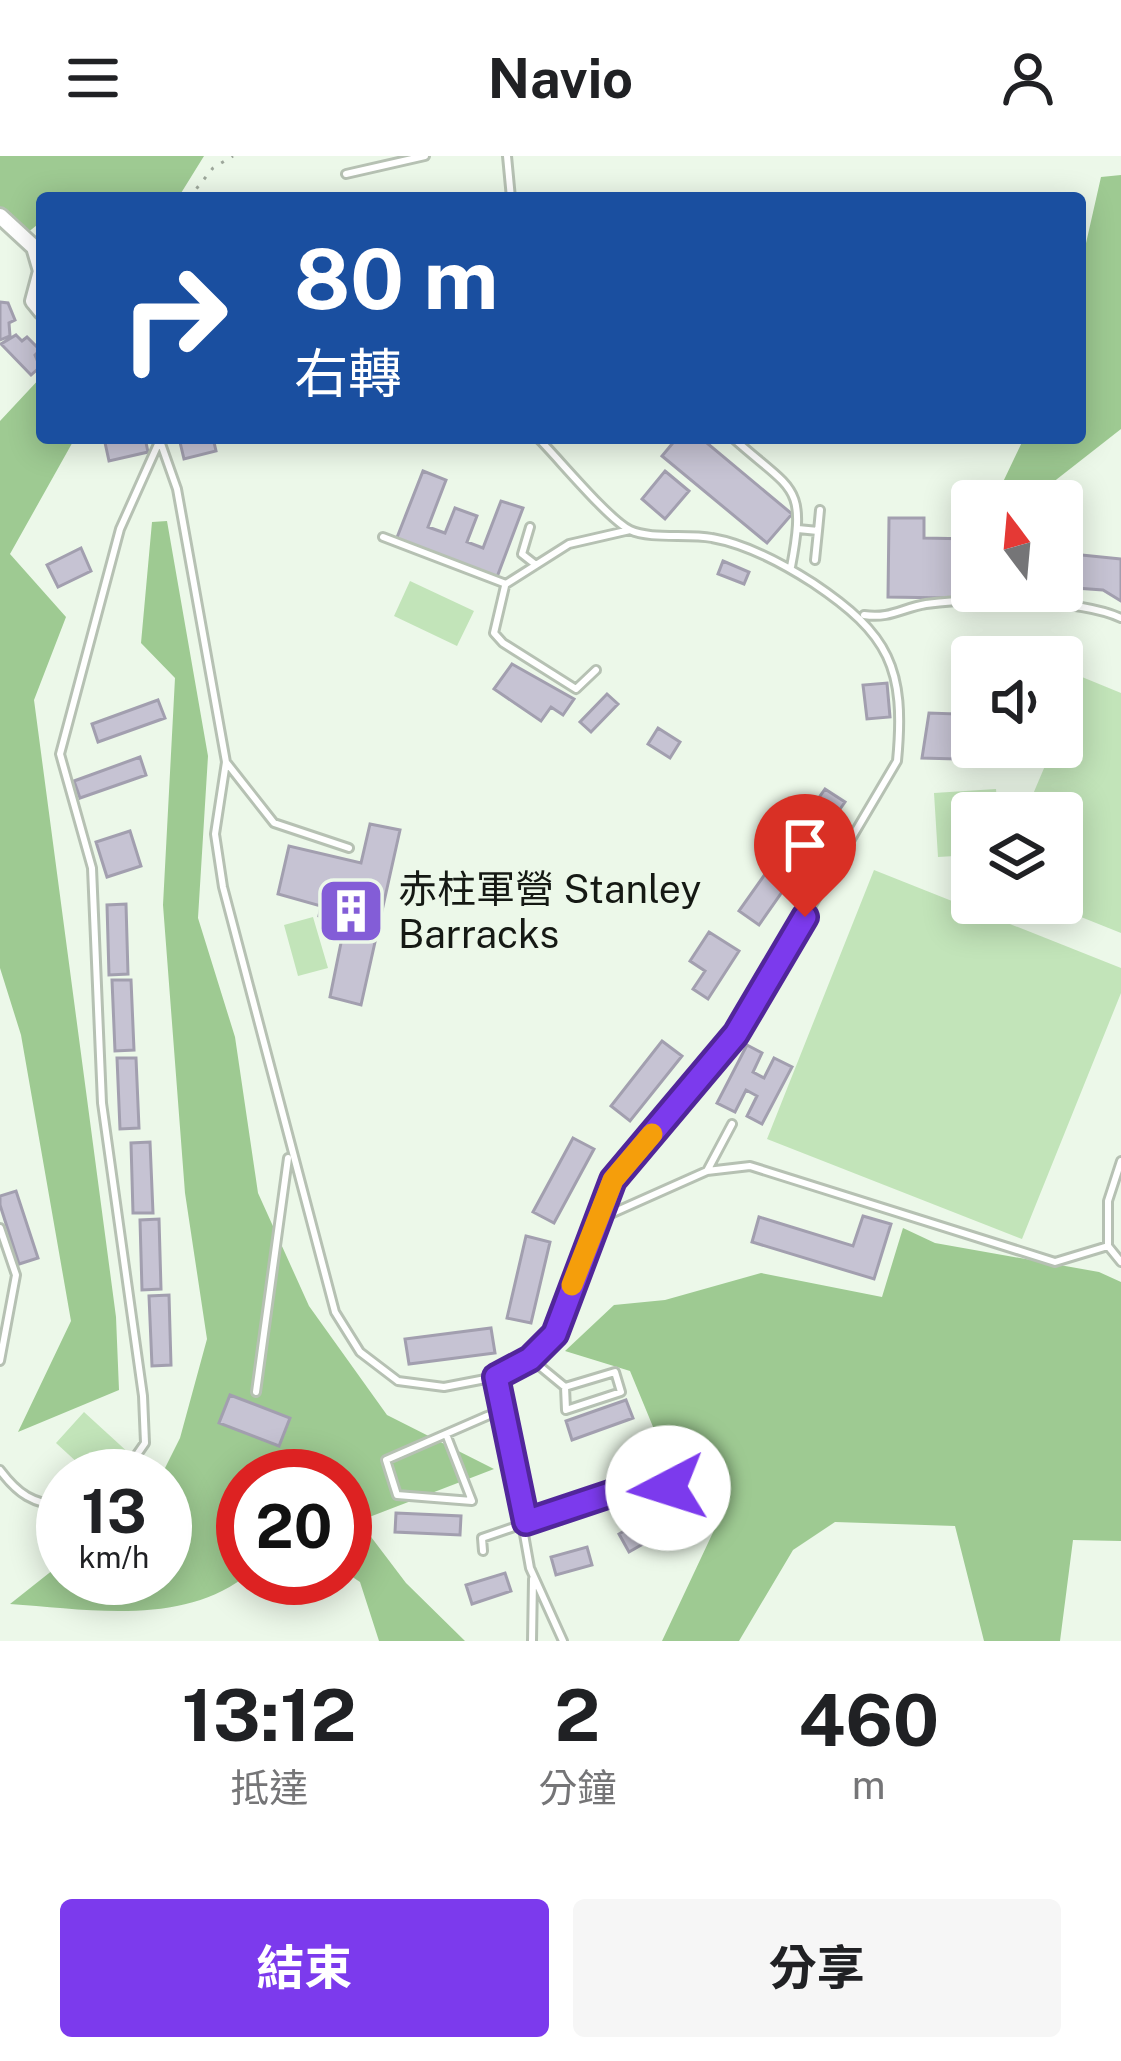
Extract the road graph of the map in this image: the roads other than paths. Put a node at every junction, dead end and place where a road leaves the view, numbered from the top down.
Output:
1 (425, 156) edge
2 (507, 156) edge
3 (346, 174) dead end
4 (510, 192) edge
5 (0, 216) edge
6 (36, 249) edge
7 (157, 444) edge
8 (161, 444) edge
9 (544, 444) edge
10 (740, 444) edge
11 (820, 510) dead end
12 (530, 527) dead end
13 (798, 529) junction
14 (630, 530) junction
15 (818, 530) junction
16 (383, 537) dead end
17 (815, 560) dead end
18 (536, 566) junction
19 (790, 568) junction
20 (506, 584) junction
21 (860, 615) junction
22 (1121, 618) edge
23 (596, 670) dead end
24 (226, 762) junction
25 (349, 848) dead end
26 (733, 1124) dead end
27 (289, 1150) junction
28 (1121, 1161) edge
29 (707, 1171) junction
30 (594, 1221) junction
31 (0, 1228) edge
32 (1108, 1246) junction
33 (1121, 1262) edge
34 (530, 1359) junction
35 (0, 1361) edge
36 (496, 1377) junction
37 (565, 1387) junction
38 (256, 1392) dead end
39 (503, 1410) junction
40 (446, 1434) junction
41 (142, 1449) edge
42 (0, 1470) edge
43 (668, 1488) dead end
44 (36, 1502) edge
45 (526, 1522) junction
46 (483, 1551) dead end
47 (530, 1568) junction
48 (532, 1641) edge
49 (563, 1641) edge

1 - 3 lane
2 - 4 lane
5 - 6 street
7 - 41 lane
8 - 24 lane
9 - 14 lane
10 - 13 lane
11 - 15 lane
12 - 18 lane
13 - 15 lane
13 - 19 lane
14 - 18 lane
14 - 19 lane
15 - 17 lane
16 - 20 lane
18 - 20 lane
19 - 21 lane
20 - 23 lane
21 - 22 lane
21 - 30 lane
24 - 25 lane
24 - 27 lane
26 - 29 lane
27 - 36 lane
27 - 38 lane
28 - 32 lane
29 - 30 lane
29 - 32 lane
30 - 34 lane
31 - 35 lane
32 - 33 lane
34 - 36 lane
34 - 37 lane
36 - 39 lane
37 - 37 lane
39 - 40 lane
39 - 45 lane
40 - 40 lane
42 - 44 lane
43 - 45 lane
45 - 46 lane
45 - 47 lane
47 - 48 lane
47 - 49 lane

